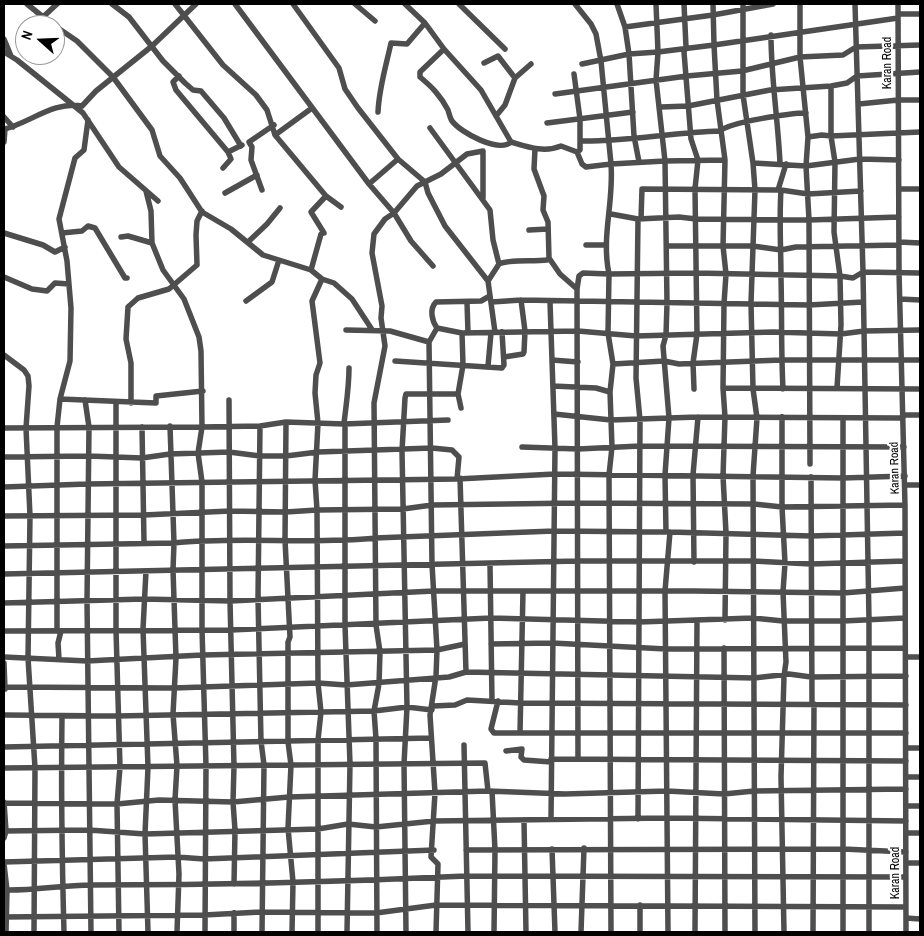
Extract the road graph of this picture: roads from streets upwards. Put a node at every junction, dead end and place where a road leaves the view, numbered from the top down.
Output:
1 (27, 4) edge
2 (57, 4) edge
3 (112, 4) edge
4 (175, 4) edge
5 (196, 4) edge
6 (235, 4) edge
7 (294, 4) edge
8 (354, 4) edge
9 (405, 4) edge
10 (459, 4) edge
11 (575, 4) edge
12 (618, 4) edge
13 (656, 4) edge
14 (684, 4) edge
15 (713, 4) edge
16 (773, 4) edge
17 (800, 4) edge
18 (855, 4) edge
19 (898, 4) edge
20 (743, 6) edge
21 (920, 14) edge
22 (41, 15) edge
23 (45, 15) edge
24 (713, 15) junction
25 (184, 16) junction
26 (898, 16) junction
27 (686, 19) junction
28 (375, 21) dead end
29 (656, 22) junction
30 (425, 23) junction
31 (856, 23) junction
32 (625, 27) junction
33 (801, 32) junction
34 (65, 33) edge
35 (771, 35) junction
36 (4, 39) edge
37 (744, 39) junction
38 (714, 45) junction
39 (898, 45) junction
40 (920, 45) edge
41 (152, 46) junction
42 (686, 47) junction
43 (856, 47) junction
44 (506, 49) dead end
45 (444, 50) junction
46 (4, 52) edge
47 (658, 52) junction
48 (629, 54) junction
49 (11, 56) junction
50 (800, 57) junction
51 (601, 61) junction
52 (484, 63) dead end
53 (771, 63) junction
54 (531, 64) dead end
55 (582, 64) dead end
56 (742, 71) junction
57 (920, 72) edge
58 (715, 73) junction
59 (898, 73) junction
60 (574, 74) dead end
61 (179, 76) junction
62 (687, 76) junction
63 (857, 76) junction
64 (113, 77) junction
65 (516, 78) junction
66 (656, 80) junction
67 (630, 84) junction
68 (831, 86) junction
69 (804, 87) junction
70 (603, 89) junction
71 (774, 90) junction
72 (576, 91) junction
73 (555, 94) dead end
74 (743, 95) junction
75 (717, 100) junction
76 (898, 100) junction
77 (920, 100) edge
78 (859, 104) junction
79 (75, 105) junction
80 (688, 106) junction
81 (661, 107) junction
82 (312, 108) junction
83 (378, 112) dead end
84 (634, 112) junction
85 (806, 113) junction
86 (606, 114) junction
87 (496, 116) junction
88 (776, 117) junction
89 (4, 118) edge
90 (580, 119) junction
91 (88, 120) junction
92 (547, 123) dead end
93 (748, 123) junction
94 (274, 125) junction
95 (13, 127) junction
96 (430, 128) dead end
97 (4, 129) edge
98 (720, 131) junction
99 (690, 132) junction
100 (898, 132) junction
101 (920, 132) edge
102 (860, 133) junction
103 (275, 135) junction
104 (662, 135) junction
105 (634, 136) junction
106 (831, 136) junction
107 (808, 137) junction
108 (580, 140) junction
109 (609, 141) junction
110 (4, 142) edge
111 (249, 142) junction
112 (511, 142) junction
113 (240, 146) junction
114 (535, 149) junction
115 (228, 152) junction
116 (577, 152) junction
117 (398, 159) junction
118 (860, 159) junction
119 (698, 160) junction
120 (725, 160) junction
121 (898, 160) junction
122 (665, 161) junction
123 (455, 162) junction
124 (639, 162) junction
125 (835, 162) junction
126 (754, 163) junction
127 (783, 163) junction
128 (612, 164) junction
129 (806, 166) junction
130 (223, 168) dead end
131 (257, 174) junction
132 (425, 182) junction
133 (369, 184) junction
134 (695, 189) junction
135 (899, 189) junction
136 (920, 189) edge
137 (146, 190) junction
138 (262, 190) dead end
139 (666, 190) junction
140 (724, 190) junction
141 (755, 190) junction
142 (779, 190) junction
143 (861, 191) junction
144 (833, 192) junction
145 (225, 193) dead end
146 (808, 194) junction
147 (326, 196) junction
148 (483, 198) junction
149 (158, 201) dead end
150 (341, 207) dead end
151 (280, 208) dead end
152 (202, 211) junction
153 (394, 213) junction
154 (610, 214) junction
155 (667, 217) junction
156 (899, 217) junction
157 (726, 218) junction
158 (835, 218) junction
159 (862, 218) junction
160 (640, 219) junction
161 (696, 219) junction
162 (753, 219) junction
163 (779, 219) junction
164 (809, 220) junction
165 (548, 229) junction
166 (529, 230) dead end
167 (4, 233) edge
168 (62, 233) junction
169 (121, 237) dead end
170 (248, 242) junction
171 (920, 242) edge
172 (152, 243) junction
173 (899, 243) junction
174 (605, 244) junction
175 (586, 245) dead end
176 (667, 246) junction
177 (696, 246) junction
178 (723, 246) junction
179 (753, 246) junction
180 (65, 247) junction
181 (836, 247) junction
182 (862, 247) junction
183 (809, 248) junction
184 (781, 250) junction
185 (549, 258) junction
186 (279, 260) junction
187 (500, 264) junction
188 (433, 266) dead end
189 (311, 270) junction
190 (863, 272) junction
191 (899, 272) junction
192 (696, 273) junction
193 (920, 273) edge
194 (609, 274) junction
195 (638, 274) junction
196 (667, 274) junction
197 (726, 274) junction
198 (781, 274) junction
199 (752, 275) junction
200 (809, 275) junction
201 (840, 276) junction
202 (4, 277) edge
203 (128, 278) dead end
204 (322, 279) junction
205 (488, 281) junction
206 (69, 284) junction
207 (175, 285) junction
208 (578, 289) junction
209 (490, 299) junction
210 (900, 299) junction
211 (521, 300) junction
212 (920, 300) edge
213 (246, 301) dead end
214 (578, 301) junction
215 (467, 302) junction
216 (550, 302) junction
217 (608, 302) junction
218 (638, 302) junction
219 (840, 302) junction
220 (863, 302) junction
221 (667, 303) junction
222 (751, 303) junction
223 (696, 304) junction
224 (724, 304) junction
225 (782, 305) junction
226 (809, 305) junction
227 (372, 328) junction
228 (437, 328) junction
229 (346, 330) dead end
230 (901, 330) junction
231 (920, 330) edge
232 (382, 331) junction
233 (525, 331) junction
234 (551, 331) junction
235 (578, 331) junction
236 (864, 331) junction
237 (496, 332) junction
238 (752, 332) junction
239 (465, 333) junction
240 (608, 333) junction
241 (725, 333) junction
242 (780, 333) junction
243 (697, 334) junction
244 (841, 334) junction
245 (666, 335) junction
246 (810, 335) junction
247 (636, 336) junction
248 (429, 342) junction
249 (4, 354) edge
250 (504, 357) junction
251 (552, 360) junction
252 (781, 360) junction
253 (810, 360) junction
254 (902, 360) junction
255 (920, 360) edge
256 (395, 361) dead end
257 (664, 361) junction
258 (723, 361) junction
259 (752, 361) junction
260 (837, 361) junction
261 (864, 361) junction
262 (578, 362) junction
263 (636, 362) junction
264 (693, 363) junction
265 (430, 364) junction
266 (463, 364) junction
267 (613, 364) junction
268 (488, 366) junction
269 (349, 368) dead end
270 (553, 386) junction
271 (694, 388) dead end
272 (723, 388) junction
273 (837, 388) junction
274 (578, 389) junction
275 (753, 389) junction
276 (783, 389) junction
277 (902, 389) junction
278 (920, 389) edge
279 (810, 390) junction
280 (865, 390) junction
281 (202, 391) junction
282 (610, 392) junction
283 (431, 394) junction
284 (458, 394) junction
285 (60, 399) junction
286 (85, 400) junction
287 (229, 400) dead end
288 (116, 402) junction
289 (131, 403) junction
290 (461, 408) dead end
291 (554, 414) junction
292 (578, 416) junction
293 (920, 416) edge
294 (698, 417) junction
295 (725, 417) junction
296 (782, 417) junction
297 (903, 417) junction
298 (669, 418) junction
299 (757, 418) junction
300 (810, 418) junction
301 (843, 418) junction
302 (865, 418) junction
303 (431, 420) junction
304 (448, 420) dead end
305 (611, 420) junction
306 (640, 420) junction
307 (286, 422) junction
308 (376, 422) junction
309 (318, 423) junction
310 (403, 423) junction
311 (345, 424) junction
312 (170, 426) junction
313 (260, 426) junction
314 (57, 427) junction
315 (88, 427) junction
316 (115, 427) junction
317 (142, 427) junction
318 (202, 427) junction
319 (230, 427) junction
320 (4, 428) edge
321 (26, 428) junction
322 (640, 446) junction
323 (668, 446) junction
324 (522, 447) dead end
325 (612, 447) junction
326 (810, 447) junction
327 (866, 447) junction
328 (904, 447) junction
329 (432, 448) junction
330 (555, 448) junction
331 (697, 448) junction
332 (724, 448) junction
333 (756, 448) junction
334 (782, 448) junction
335 (843, 448) junction
336 (578, 449) junction
337 (345, 451) junction
338 (402, 451) junction
339 (229, 452) junction
340 (318, 452) junction
341 (374, 452) junction
342 (198, 453) junction
343 (170, 454) junction
344 (28, 456) junction
345 (56, 456) junction
346 (88, 456) junction
347 (260, 456) junction
348 (286, 456) junction
349 (4, 458) edge
350 (116, 458) junction
351 (142, 458) junction
352 (810, 464) dead end
353 (555, 474) junction
354 (578, 474) junction
355 (609, 475) junction
356 (640, 475) junction
357 (693, 475) junction
358 (664, 476) junction
359 (723, 476) junction
360 (753, 476) junction
361 (905, 476) junction
362 (782, 477) junction
363 (811, 477) junction
364 (866, 477) junction
365 (432, 478) junction
366 (843, 478) junction
367 (458, 479) junction
368 (315, 480) junction
369 (344, 480) junction
370 (374, 480) junction
371 (403, 480) junction
372 (202, 482) junction
373 (286, 482) junction
374 (170, 483) junction
375 (228, 483) junction
376 (260, 483) junction
377 (87, 484) junction
378 (142, 484) junction
379 (116, 485) junction
380 (920, 485) edge
381 (29, 486) junction
382 (57, 486) junction
383 (905, 486) junction
384 (4, 487) edge
385 (610, 502) junction
386 (578, 503) junction
387 (554, 504) junction
388 (640, 504) junction
389 (665, 504) junction
390 (754, 504) junction
391 (432, 505) junction
392 (694, 505) junction
393 (724, 505) junction
394 (811, 505) junction
395 (866, 505) junction
396 (905, 505) junction
397 (461, 506) junction
398 (843, 506) junction
399 (782, 507) junction
400 (374, 509) junction
401 (404, 509) junction
402 (317, 510) junction
403 (346, 510) junction
404 (230, 511) junction
405 (201, 512) junction
406 (258, 512) junction
407 (286, 512) junction
408 (117, 514) junction
409 (172, 514) junction
410 (87, 515) junction
411 (4, 516) edge
412 (30, 516) junction
413 (57, 516) junction
414 (144, 516) junction
415 (554, 531) junction
416 (640, 531) junction
417 (578, 532) junction
418 (610, 532) junction
419 (668, 532) junction
420 (695, 532) junction
421 (905, 532) junction
422 (726, 533) junction
423 (753, 534) junction
424 (843, 534) junction
425 (866, 534) junction
426 (432, 535) junction
427 (462, 536) junction
428 (783, 536) junction
429 (811, 536) junction
430 (375, 538) junction
431 (404, 538) junction
432 (201, 540) junction
433 (258, 540) junction
434 (285, 540) junction
435 (316, 540) junction
436 (230, 541) junction
437 (346, 541) junction
438 (144, 542) junction
439 (174, 543) junction
440 (88, 544) junction
441 (116, 544) junction
442 (4, 546) edge
443 (29, 546) junction
444 (58, 546) junction
445 (905, 560) junction
446 (640, 561) junction
447 (668, 561) junction
448 (725, 561) junction
449 (753, 561) junction
450 (843, 561) junction
451 (867, 561) junction
452 (554, 562) junction
453 (578, 562) junction
454 (611, 562) junction
455 (694, 562) junction
456 (785, 563) junction
457 (432, 564) junction
458 (463, 564) junction
459 (490, 564) junction
460 (811, 564) junction
461 (345, 566) junction
462 (376, 566) junction
463 (316, 567) junction
464 (404, 567) junction
465 (230, 568) junction
466 (258, 568) junction
467 (286, 568) junction
468 (201, 569) junction
469 (173, 570) junction
470 (58, 571) junction
471 (116, 571) junction
472 (146, 571) junction
473 (29, 572) junction
474 (88, 572) junction
475 (4, 574) edge
476 (905, 588) junction
477 (553, 590) junction
478 (490, 591) junction
479 (523, 591) junction
480 (578, 591) junction
481 (639, 591) junction
482 (665, 591) junction
483 (726, 591) junction
484 (434, 592) junction
485 (610, 592) junction
486 (753, 592) junction
487 (783, 592) junction
488 (811, 592) junction
489 (868, 592) junction
490 (464, 593) junction
491 (843, 593) junction
492 (403, 594) junction
493 (346, 595) junction
494 (377, 595) junction
495 (318, 597) junction
496 (258, 598) junction
497 (288, 598) junction
498 (116, 600) junction
499 (144, 600) junction
500 (174, 600) junction
501 (87, 601) junction
502 (202, 601) junction
503 (230, 601) junction
504 (30, 602) junction
505 (58, 602) junction
506 (4, 604) edge
507 (464, 618) junction
508 (491, 618) junction
509 (553, 618) junction
510 (753, 618) junction
511 (905, 618) junction
512 (522, 619) junction
513 (578, 619) junction
514 (666, 620) junction
515 (725, 620) junction
516 (811, 620) junction
517 (869, 620) junction
518 (436, 621) junction
519 (611, 621) junction
520 (697, 621) junction
521 (783, 621) junction
522 (843, 621) junction
523 (639, 622) junction
524 (405, 623) junction
525 (345, 624) junction
526 (318, 625) junction
527 (376, 625) junction
528 (288, 627) junction
529 (260, 628) junction
530 (144, 629) junction
531 (202, 629) junction
532 (116, 630) junction
533 (231, 630) junction
534 (4, 631) edge
535 (30, 631) junction
536 (60, 631) junction
537 (87, 631) junction
538 (175, 631) junction
539 (552, 643) junction
540 (466, 644) junction
541 (491, 644) junction
542 (578, 644) junction
543 (523, 645) junction
544 (609, 645) junction
545 (639, 647) junction
546 (666, 648) junction
547 (696, 648) junction
548 (724, 648) junction
549 (785, 648) junction
550 (843, 648) junction
551 (869, 648) junction
552 (906, 648) junction
553 (753, 649) junction
554 (811, 649) junction
555 (437, 650) junction
556 (346, 651) junction
557 (406, 651) junction
558 (317, 652) junction
559 (380, 652) junction
560 (232, 654) junction
561 (260, 654) junction
562 (288, 654) junction
563 (202, 655) junction
564 (4, 657) edge
565 (144, 657) junction
566 (906, 657) junction
567 (920, 657) edge
568 (28, 658) junction
569 (116, 658) junction
570 (176, 658) junction
571 (59, 659) junction
572 (87, 660) junction
573 (4, 663) edge
574 (466, 672) junction
575 (491, 673) junction
576 (578, 673) junction
577 (522, 674) junction
578 (552, 675) junction
579 (436, 676) junction
580 (609, 676) junction
581 (639, 676) junction
582 (667, 676) junction
583 (784, 676) junction
584 (869, 676) junction
585 (906, 676) junction
586 (696, 677) junction
587 (726, 677) junction
588 (812, 677) junction
589 (843, 677) junction
590 (754, 678) junction
591 (406, 680) junction
592 (318, 683) junction
593 (289, 684) junction
594 (379, 684) junction
595 (346, 685) junction
596 (204, 686) junction
597 (232, 686) junction
598 (260, 686) junction
599 (29, 687) junction
600 (89, 687) junction
601 (119, 687) junction
602 (145, 687) junction
603 (4, 688) edge
604 (174, 688) junction
605 (495, 701) junction
606 (520, 703) junction
607 (552, 703) junction
608 (578, 703) junction
609 (609, 703) junction
610 (639, 704) junction
611 (666, 704) junction
612 (695, 704) junction
613 (725, 704) junction
614 (753, 704) junction
615 (784, 704) junction
616 (813, 704) junction
617 (843, 704) junction
618 (869, 704) junction
619 (906, 705) junction
620 (407, 707) junction
621 (433, 708) junction
622 (347, 710) junction
623 (374, 711) junction
624 (233, 712) junction
625 (261, 712) junction
626 (289, 712) junction
627 (321, 712) junction
628 (4, 714) edge
629 (173, 714) junction
630 (204, 714) junction
631 (145, 715) junction
632 (31, 716) junction
633 (62, 716) junction
634 (90, 716) junction
635 (117, 716) junction
636 (4, 722) edge
637 (520, 733) junction
638 (551, 733) junction
639 (578, 733) junction
640 (609, 733) junction
641 (638, 733) junction
642 (667, 733) junction
643 (695, 733) junction
644 (724, 733) junction
645 (754, 733) junction
646 (782, 733) junction
647 (814, 733) junction
648 (843, 733) junction
649 (870, 733) junction
650 (906, 733) junction
651 (406, 738) junction
652 (431, 738) junction
653 (347, 739) junction
654 (376, 739) junction
655 (318, 740) junction
656 (261, 741) junction
657 (233, 742) junction
658 (288, 742) junction
659 (145, 743) junction
660 (89, 744) junction
661 (118, 744) junction
662 (204, 744) junction
663 (62, 745) junction
664 (174, 745) junction
665 (464, 745) dead end
666 (34, 746) junction
667 (4, 747) edge
668 (906, 748) junction
669 (920, 748) edge
670 (506, 751) dead end
671 (578, 759) junction
672 (610, 759) junction
673 (638, 760) junction
674 (667, 760) junction
675 (695, 760) junction
676 (724, 760) junction
677 (754, 760) junction
678 (551, 761) junction
679 (783, 761) junction
680 (814, 761) junction
681 (843, 761) junction
682 (870, 761) junction
683 (906, 761) junction
684 (432, 763) junction
685 (464, 763) junction
686 (350, 764) junction
687 (376, 764) junction
688 (404, 764) junction
689 (264, 765) junction
690 (291, 765) junction
691 (319, 765) junction
692 (148, 766) junction
693 (177, 766) junction
694 (206, 766) junction
695 (234, 766) junction
696 (90, 767) junction
697 (120, 767) junction
698 (4, 768) edge
699 (35, 768) junction
700 (61, 768) junction
701 (906, 777) junction
702 (920, 777) edge
703 (906, 789) junction
704 (870, 790) junction
705 (490, 791) junction
706 (667, 791) junction
707 (754, 791) junction
708 (782, 791) junction
709 (814, 791) junction
710 (843, 791) junction
711 (465, 792) junction
712 (610, 792) junction
713 (638, 792) junction
714 (695, 792) junction
715 (435, 793) junction
716 (550, 793) junction
717 (405, 794) junction
718 (725, 794) junction
719 (348, 795) junction
720 (376, 795) junction
721 (289, 797) junction
722 (318, 797) junction
723 (175, 800) junction
724 (262, 800) junction
725 (146, 801) junction
726 (34, 802) junction
727 (204, 802) junction
728 (233, 802) junction
729 (4, 803) edge
730 (62, 803) junction
731 (89, 804) junction
732 (117, 804) junction
733 (906, 806) junction
734 (920, 806) edge
735 (667, 818) junction
736 (695, 818) junction
737 (725, 818) junction
738 (551, 819) junction
739 (610, 819) junction
740 (638, 819) junction
741 (756, 819) junction
742 (783, 820) junction
743 (813, 820) junction
744 (870, 820) junction
745 (434, 821) junction
746 (465, 821) junction
747 (524, 821) junction
748 (843, 821) junction
749 (906, 821) junction
750 (494, 822) junction
751 (348, 824) junction
752 (404, 824) junction
753 (376, 826) junction
754 (288, 828) junction
755 (318, 829) junction
756 (63, 830) junction
757 (89, 830) junction
758 (235, 830) junction
759 (263, 830) junction
760 (204, 831) junction
761 (33, 832) junction
762 (118, 832) junction
763 (177, 832) junction
764 (4, 833) edge
765 (906, 833) junction
766 (920, 833) edge
767 (144, 834) junction
768 (584, 848) junction
769 (552, 849) junction
770 (611, 849) junction
771 (843, 849) junction
772 (434, 850) junction
773 (466, 850) junction
774 (495, 850) junction
775 (525, 850) junction
776 (668, 850) junction
777 (695, 850) junction
778 (726, 850) junction
779 (754, 850) junction
780 (783, 850) junction
781 (813, 850) junction
782 (869, 850) junction
783 (377, 852) junction
784 (404, 852) junction
785 (906, 852) junction
786 (347, 854) junction
787 (290, 855) junction
788 (318, 855) junction
789 (262, 856) junction
790 (176, 857) junction
791 (233, 857) junction
792 (145, 858) junction
793 (204, 858) junction
794 (62, 859) junction
795 (119, 859) junction
796 (34, 860) junction
797 (88, 860) junction
798 (4, 863) edge
799 (906, 863) junction
800 (920, 864) edge
801 (668, 875) junction
802 (466, 876) junction
803 (496, 876) junction
804 (526, 876) junction
805 (553, 876) junction
806 (583, 876) junction
807 (611, 877) junction
808 (695, 877) junction
809 (755, 877) junction
810 (813, 877) junction
811 (843, 877) junction
812 (869, 877) junction
813 (906, 877) junction
814 (438, 878) junction
815 (725, 878) junction
816 (783, 878) junction
817 (405, 880) junction
818 (376, 881) junction
819 (292, 882) junction
820 (318, 882) junction
821 (348, 882) junction
822 (262, 883) junction
823 (205, 884) junction
824 (234, 884) junction
825 (90, 885) junction
826 (120, 886) junction
827 (147, 886) junction
828 (178, 886) junction
829 (62, 887) junction
830 (36, 889) junction
831 (5, 890) edge
832 (554, 905) junction
833 (581, 905) junction
834 (611, 905) junction
835 (640, 905) junction
836 (668, 905) junction
837 (695, 905) junction
838 (436, 906) junction
839 (467, 906) junction
840 (495, 906) junction
841 (526, 906) junction
842 (725, 906) junction
843 (756, 906) junction
844 (783, 906) junction
845 (813, 906) junction
846 (843, 906) junction
847 (869, 906) junction
848 (906, 907) junction
849 (405, 911) junction
850 (261, 912) junction
851 (291, 912) junction
852 (234, 913) junction
853 (376, 913) junction
854 (318, 914) junction
855 (347, 914) junction
856 (91, 915) junction
857 (119, 915) junction
858 (178, 915) junction
859 (204, 915) junction
860 (63, 916) junction
861 (148, 916) junction
862 (5, 917) edge
863 (34, 918) junction
864 (906, 918) junction
865 (920, 919) edge
866 (6, 932) edge
867 (34, 932) edge
868 (64, 932) edge
869 (91, 932) edge
870 (119, 932) edge
871 (148, 932) edge
872 (178, 932) edge
873 (205, 932) edge
874 (234, 932) edge
875 (262, 932) edge
876 (292, 932) edge
877 (318, 932) edge
878 (348, 932) edge
879 (377, 932) edge
880 (406, 932) edge
881 (436, 932) edge
882 (468, 932) edge
883 (494, 932) edge
884 (526, 932) edge
885 (555, 932) edge
886 (581, 932) edge
887 (612, 932) edge
888 (640, 932) edge
889 (668, 932) edge
890 (695, 932) edge
891 (725, 932) edge
892 (754, 932) edge
893 (784, 932) edge
894 (813, 932) edge
895 (843, 932) edge
896 (869, 932) edge
897 (906, 932) edge

1 - 22 street
2 - 23 street
3 - 41 street
4 - 25 street
5 - 25 street
6 - 82 street
7 - 117 street
8 - 28 street
9 - 30 street
10 - 44 street
11 - 51 street
12 - 32 street
13 - 29 street
14 - 27 street
15 - 24 street
16 - 20 street
17 - 33 street
18 - 31 street
19 - 26 street, Karan Road
20 - 24 street
20 - 37 street
21 - 26 street
24 - 27 street
24 - 38 street
25 - 41 street
25 - 94 street
26 - 31 street
26 - 39 street, Karan Road
27 - 29 street
27 - 42 street
29 - 32 street
29 - 47 street
30 - 45 street
30 - 83 street
31 - 33 street
31 - 43 street
32 - 48 street
33 - 35 street
33 - 50 street
34 - 64 street
35 - 37 street
35 - 53 street
36 - 49 street
37 - 38 street
37 - 56 street
38 - 42 street
38 - 58 street
39 - 40 street
39 - 43 street
39 - 59 street, Karan Road
41 - 61 street
41 - 64 street
42 - 47 street
42 - 62 street
43 - 50 street
43 - 63 street
45 - 87 street
45 - 112 street
46 - 49 street
47 - 48 street
47 - 66 street
48 - 51 street
48 - 67 street
49 - 79 street
50 - 53 street
50 - 69 street
51 - 55 street
51 - 70 street
52 - 65 street
53 - 56 street
53 - 71 street
54 - 65 street
56 - 58 street
56 - 74 street
57 - 59 street
58 - 62 street
58 - 75 street
59 - 63 street
59 - 76 street, Karan Road
60 - 72 street
61 - 113 street
61 - 115 street
62 - 66 street
62 - 80 street
63 - 68 street
63 - 78 street
64 - 79 street
64 - 152 street
65 - 87 street
66 - 67 street
66 - 81 street
67 - 70 street
67 - 84 street
68 - 69 street
68 - 106 street
69 - 71 street
69 - 85 street
70 - 72 street
70 - 86 street
71 - 74 street
71 - 88 street
72 - 73 street
72 - 90 street
74 - 75 street
74 - 93 street
75 - 80 street
75 - 98 street
76 - 77 street
76 - 78 street
76 - 100 street, Karan Road
78 - 102 street
79 - 91 street
79 - 95 street
80 - 81 street
80 - 99 street
81 - 104 street
82 - 103 street
82 - 133 street
84 - 86 street
84 - 105 street
85 - 88 street
85 - 107 street
86 - 90 street
86 - 109 street
87 - 112 street
88 - 93 street
88 - 127 street
89 - 95 street
90 - 92 street
90 - 108 street
91 - 137 street
91 - 168 street
93 - 98 street
93 - 126 street
94 - 103 street
94 - 111 street
95 - 97 street
96 - 123 street
97 - 110 street
98 - 99 street
98 - 120 street
99 - 104 street
99 - 119 street
100 - 101 street
100 - 102 street
100 - 121 street, Karan Road
102 - 106 street
102 - 118 street
103 - 147 street
104 - 105 street
104 - 122 street
105 - 109 street
105 - 124 street
106 - 107 street
106 - 125 street
107 - 129 street
108 - 109 street
108 - 116 street
109 - 128 street
111 - 113 street
111 - 131 street
112 - 114 street
113 - 115 street
114 - 116 street
114 - 165 street
115 - 130 street
116 - 128 street
117 - 132 street
117 - 133 street
118 - 121 street
118 - 125 street
118 - 143 street
119 - 120 street
119 - 122 street
119 - 134 street
120 - 140 street
121 - 135 street, Karan Road
122 - 124 street
122 - 139 street
123 - 132 street
123 - 148 street
123 - 148 street
124 - 128 street
125 - 129 street
125 - 144 street
126 - 127 street
126 - 141 street
127 - 129 street
127 - 142 street
128 - 154 street
129 - 146 street
131 - 138 street
131 - 145 street
132 - 153 street
132 - 205 street
133 - 153 street
134 - 139 street
134 - 140 street
134 - 161 street
135 - 136 street
135 - 156 street, Karan Road
137 - 149 street
137 - 172 street
139 - 155 street
139 - 160 street
140 - 141 street
140 - 157 street
141 - 142 street
141 - 162 street
142 - 146 street
142 - 163 street
143 - 144 street
143 - 159 street
144 - 146 street
144 - 158 street
146 - 164 street
147 - 150 street
147 - 189 street
148 - 187 street
151 - 170 street
152 - 170 street
152 - 207 street
153 - 188 street
153 - 232 street
154 - 160 street
154 - 174 street
155 - 160 street
155 - 161 street
155 - 176 street
156 - 159 street
156 - 173 street, Karan Road
157 - 161 street
157 - 162 street
157 - 178 street
158 - 159 street
158 - 164 street
158 - 181 street
159 - 182 street
160 - 195 street
161 - 177 street
162 - 163 street
162 - 179 street
163 - 164 street
163 - 184 street
164 - 183 street
165 - 166 street
165 - 185 street
167 - 180 street
168 - 180 street
168 - 203 street
169 - 172 street
170 - 186 street
171 - 173 street
172 - 207 street
173 - 182 street
173 - 191 street, Karan Road
174 - 175 street
174 - 194 street
176 - 177 street
176 - 196 street
177 - 178 street
177 - 192 street
178 - 179 street
178 - 197 street
179 - 184 street
179 - 199 street
180 - 206 street
181 - 182 street
181 - 183 street
181 - 201 street
182 - 190 street
183 - 184 street
183 - 200 street
184 - 198 street
185 - 187 street
185 - 208 street
186 - 189 street
186 - 213 street
187 - 205 street
189 - 204 street
190 - 191 street
190 - 201 street
190 - 220 street
191 - 193 street
191 - 210 street, Karan Road
192 - 196 street
192 - 197 street
192 - 223 street
194 - 195 street
194 - 208 street
194 - 217 street
195 - 196 street
195 - 218 street
196 - 221 street
197 - 199 street
197 - 224 street
198 - 199 street
198 - 200 street
198 - 225 street
199 - 222 street
200 - 201 street
200 - 226 street
201 - 219 street
202 - 206 street
204 - 227 street
204 - 309 street
205 - 209 street
206 - 285 street
207 - 281 street
207 - 289 street
208 - 214 street
209 - 211 street
209 - 215 street
209 - 237 street
210 - 212 street
210 - 230 street, Karan Road
211 - 216 street
211 - 233 street
214 - 216 street
214 - 217 street
214 - 235 street
215 - 228 street
215 - 239 street
216 - 234 street
217 - 218 street
217 - 240 street
218 - 221 street
218 - 247 street
219 - 220 street
219 - 226 street
219 - 244 street
220 - 236 street
221 - 223 street
221 - 245 street
222 - 224 street
222 - 225 street
222 - 238 street
223 - 224 street
223 - 243 street
224 - 241 street
225 - 226 street
225 - 242 street
226 - 246 street
227 - 229 street
227 - 232 street
228 - 239 street
228 - 248 street
230 - 231 street
230 - 236 street
230 - 254 street, Karan Road
232 - 248 street
232 - 308 street
233 - 234 street
233 - 237 street
233 - 250 street
234 - 235 street
234 - 251 street
235 - 240 street
235 - 262 street
236 - 244 street
236 - 261 street
237 - 239 street
237 - 250 street
237 - 268 street
238 - 241 street
238 - 242 street
238 - 259 street
239 - 266 street
240 - 247 street
240 - 267 street
241 - 243 street
241 - 258 street
242 - 246 street
242 - 252 street
243 - 245 street
243 - 264 street
244 - 246 street
244 - 260 street
245 - 247 street
245 - 257 street
246 - 253 street
247 - 263 street
248 - 265 street
249 - 321 street
250 - 268 street
251 - 262 street
251 - 270 street
252 - 253 street
252 - 259 street
252 - 276 street
253 - 260 street
253 - 279 street
254 - 255 street
254 - 261 street
254 - 277 street, Karan Road
256 - 265 street
257 - 263 street
257 - 264 street
257 - 298 street
258 - 259 street
258 - 264 street
258 - 272 street
259 - 275 street
260 - 261 street
260 - 273 street
261 - 280 street
262 - 274 street
263 - 267 street
263 - 306 street
264 - 271 street
265 - 266 street
265 - 283 street
266 - 268 street
266 - 284 street
267 - 282 street
269 - 311 street
270 - 274 street
270 - 291 street
272 - 275 street
272 - 295 street
273 - 279 street
273 - 280 street
274 - 282 street
274 - 292 street
275 - 276 street
275 - 299 street
276 - 279 street
277 - 278 street
277 - 280 street
277 - 297 street, Karan Road
279 - 300 street
280 - 302 street
281 - 289 street
281 - 318 street
282 - 305 street
283 - 284 street
283 - 303 street
283 - 310 street
284 - 290 street
285 - 286 street
285 - 314 street
286 - 288 street
286 - 315 street
287 - 319 street
288 - 289 street
288 - 316 street
291 - 292 street
291 - 330 street
292 - 305 street
292 - 336 street
293 - 297 street
294 - 295 street
294 - 298 street
294 - 331 street
295 - 299 street
295 - 332 street
296 - 299 street
296 - 300 street
296 - 334 street
297 - 302 street
297 - 328 street, Karan Road
298 - 306 street
298 - 323 street
299 - 333 street
300 - 301 street
300 - 326 street
301 - 302 street
301 - 335 street
302 - 327 street
303 - 304 street
303 - 310 street
303 - 329 street
305 - 306 street
305 - 325 street
306 - 322 street
307 - 309 street
307 - 313 street
307 - 348 street
308 - 310 street
308 - 311 street
308 - 341 street
309 - 311 street
309 - 340 street
310 - 338 street
311 - 337 street
312 - 317 street
312 - 318 street
312 - 343 street
313 - 319 street
313 - 347 street
314 - 315 street
314 - 321 street
314 - 345 street
315 - 316 street
315 - 346 street
316 - 317 street
316 - 350 street
317 - 351 street
318 - 319 street
318 - 342 street
319 - 339 street
320 - 321 street
321 - 344 street
322 - 323 street
322 - 325 street
322 - 356 street
323 - 331 street
323 - 358 street
324 - 330 street
325 - 336 street
325 - 355 street
326 - 334 street
326 - 335 street
326 - 352 street
327 - 328 street
327 - 335 street
327 - 364 street
328 - 361 street, Karan Road
329 - 338 street
329 - 365 street
329 - 367 street
330 - 336 street
330 - 353 street
331 - 332 street
331 - 357 street
332 - 333 street
332 - 359 street
333 - 334 street
333 - 360 street
334 - 362 street
335 - 366 street
336 - 354 street
337 - 340 street
337 - 341 street
337 - 369 street
338 - 341 street
338 - 371 street
339 - 342 street
339 - 347 street
339 - 375 street
340 - 348 street
340 - 368 street
341 - 370 street
342 - 343 street
342 - 372 street
343 - 351 street
343 - 374 street
344 - 345 street
344 - 349 street
344 - 381 street
345 - 346 street
345 - 382 street
346 - 350 street
346 - 377 street
347 - 348 street
347 - 376 street
348 - 373 street
350 - 351 street
350 - 379 street
351 - 378 street
353 - 354 street
353 - 367 street
353 - 387 street
354 - 355 street
354 - 386 street
355 - 356 street
355 - 385 street
356 - 358 street
356 - 388 street
357 - 358 street
357 - 359 street
357 - 392 street
358 - 389 street
359 - 360 street
359 - 393 street
360 - 362 street
360 - 390 street
361 - 364 street
361 - 383 street, Karan Road
362 - 363 street
362 - 399 street
363 - 366 street
363 - 394 street
364 - 366 street
364 - 395 street
365 - 367 street
365 - 371 street
365 - 391 street
366 - 398 street
367 - 397 street
368 - 369 street
368 - 373 street
368 - 402 street
369 - 370 street
369 - 403 street
370 - 371 street
370 - 400 street
371 - 401 street
372 - 374 street
372 - 375 street
372 - 405 street
373 - 376 street
373 - 407 street
374 - 378 street
374 - 409 street
375 - 376 street
375 - 404 street
376 - 406 street
377 - 379 street
377 - 382 street
377 - 410 street
378 - 379 street
378 - 414 street
379 - 408 street
380 - 383 street
381 - 382 street
381 - 384 street
381 - 412 street
382 - 413 street
383 - 396 street, Karan Road
385 - 386 street
385 - 388 street
385 - 418 street
386 - 387 street
386 - 417 street
387 - 397 street
387 - 415 street
388 - 389 street
388 - 416 street
389 - 392 street
389 - 419 street
390 - 393 street
390 - 399 street
390 - 423 street
391 - 397 street
391 - 401 street
391 - 426 street
392 - 393 street
392 - 420 street
393 - 422 street
394 - 398 street
394 - 399 street
394 - 429 street
395 - 396 street
395 - 398 street
395 - 425 street
396 - 421 street, Karan Road
397 - 427 street
398 - 424 street
399 - 428 street
400 - 401 street
400 - 403 street
400 - 430 street
401 - 431 street
402 - 403 street
402 - 407 street
402 - 435 street
403 - 437 street
404 - 405 street
404 - 406 street
404 - 436 street
405 - 409 street
405 - 432 street
406 - 407 street
406 - 433 street
407 - 434 street
408 - 410 street
408 - 414 street
408 - 441 street
409 - 414 street
409 - 439 street
410 - 413 street
410 - 440 street
411 - 412 street
412 - 413 street
412 - 443 street
413 - 444 street
414 - 438 street
415 - 417 street
415 - 427 street
415 - 452 street
416 - 418 street
416 - 419 street
416 - 446 street
417 - 418 street
417 - 453 street
418 - 454 street
419 - 420 street
419 - 447 street
420 - 422 street
420 - 455 street
421 - 425 street
421 - 445 street, Karan Road
422 - 423 street
422 - 448 street
423 - 428 street
423 - 449 street
424 - 425 street
424 - 429 street
424 - 450 street
425 - 451 street
426 - 427 street
426 - 431 street
426 - 457 street
427 - 458 street
428 - 429 street
428 - 456 street
429 - 460 street
430 - 431 street
430 - 437 street
430 - 462 street
431 - 464 street
432 - 436 street
432 - 439 street
432 - 468 street
433 - 434 street
433 - 436 street
433 - 466 street
434 - 435 street
434 - 467 street
435 - 437 street
435 - 463 street
436 - 465 street
437 - 461 street
438 - 439 street
438 - 441 street
439 - 469 street
440 - 441 street
440 - 444 street
440 - 474 street
441 - 471 street
442 - 443 street
443 - 444 street
443 - 473 street
444 - 470 street
445 - 451 street
445 - 476 street, Karan Road
446 - 447 street
446 - 454 street
446 - 481 street
447 - 455 street
447 - 482 street
448 - 449 street
448 - 455 street
448 - 483 street
449 - 456 street
449 - 486 street
450 - 451 street
450 - 460 street
450 - 491 street
451 - 489 street
452 - 453 street
452 - 459 street
452 - 477 street
453 - 454 street
453 - 480 street
454 - 485 street
456 - 460 street
456 - 487 street
457 - 458 street
457 - 464 street
457 - 484 street
458 - 459 street
458 - 490 street
459 - 478 street
460 - 488 street
461 - 462 street
461 - 463 street
461 - 493 street
462 - 464 street
462 - 494 street
463 - 467 street
463 - 495 street
464 - 492 street
465 - 466 street
465 - 468 street
465 - 503 street
466 - 467 street
466 - 496 street
467 - 497 street
468 - 469 street
468 - 502 street
469 - 472 street
469 - 500 street
470 - 473 street
470 - 474 street
470 - 505 street
471 - 472 street
471 - 474 street
471 - 498 street
472 - 499 street
473 - 475 street
473 - 504 street
474 - 501 street
476 - 489 street
476 - 511 street, Karan Road
477 - 479 street
477 - 480 street
477 - 509 street
478 - 479 street
478 - 490 street
478 - 508 street
479 - 512 street
480 - 485 street
480 - 513 street
481 - 482 street
481 - 485 street
481 - 523 street
482 - 483 street
482 - 514 street
483 - 486 street
483 - 515 street
484 - 490 street
484 - 492 street
484 - 518 street
485 - 519 street
486 - 487 street
486 - 510 street
487 - 488 street
487 - 521 street
488 - 491 street
488 - 516 street
489 - 491 street
489 - 517 street
490 - 507 street
491 - 522 street
492 - 494 street
492 - 524 street
493 - 494 street
493 - 495 street
493 - 525 street
494 - 527 street
495 - 497 street
495 - 526 street
496 - 497 street
496 - 503 street
496 - 529 street
497 - 528 street
498 - 499 street
498 - 501 street
498 - 532 street
499 - 500 street
499 - 530 street
500 - 502 street
500 - 538 street
501 - 505 street
501 - 537 street
502 - 503 street
502 - 531 street
503 - 533 street
504 - 505 street
504 - 506 street
504 - 535 street
505 - 536 street
507 - 508 street
507 - 518 street
507 - 540 street
508 - 512 street
508 - 541 street
509 - 512 street
509 - 513 street
509 - 539 street
510 - 515 street
510 - 521 street
510 - 553 street
511 - 517 street
511 - 552 street, Karan Road
512 - 543 street
513 - 519 street
513 - 542 street
514 - 520 street
514 - 523 street
514 - 546 street
515 - 520 street
516 - 521 street
516 - 522 street
516 - 554 street
517 - 522 street
517 - 551 street
518 - 524 street
518 - 555 street
519 - 523 street
519 - 544 street
520 - 547 street
521 - 549 street
522 - 550 street
523 - 545 street
524 - 527 street
524 - 557 street
525 - 526 street
525 - 527 street
525 - 556 street
526 - 528 street
526 - 558 street
527 - 559 street
528 - 529 street
528 - 562 street
529 - 533 street
529 - 561 street
530 - 532 street
530 - 538 street
530 - 565 street
531 - 533 street
531 - 538 street
531 - 563 street
532 - 537 street
532 - 569 street
533 - 560 street
534 - 535 street
535 - 536 street
535 - 568 street
536 - 537 street
536 - 571 street
537 - 572 street
538 - 570 street
539 - 542 street
539 - 543 street
539 - 578 street
540 - 555 street
540 - 574 street
541 - 543 street
541 - 575 street
542 - 544 street
542 - 576 street
543 - 577 street
544 - 545 street
544 - 580 street
545 - 546 street
545 - 581 street
546 - 547 street
546 - 582 street
547 - 548 street
547 - 586 street
548 - 553 street
548 - 587 street
549 - 553 street
549 - 554 street
549 - 583 street
550 - 551 street
550 - 554 street
550 - 589 street
551 - 552 street
551 - 584 street
552 - 566 street, Karan Road
553 - 590 street
554 - 588 street
555 - 557 street
555 - 579 street
556 - 558 street
556 - 559 street
556 - 595 street
557 - 559 street
557 - 591 street
558 - 562 street
558 - 592 street
559 - 594 street
560 - 561 street
560 - 563 street
560 - 597 street
561 - 562 street
561 - 598 street
562 - 593 street
563 - 570 street
563 - 596 street
564 - 568 street
565 - 569 street
565 - 570 street
565 - 602 street
566 - 567 street
566 - 585 street, Karan Road
568 - 571 street
568 - 599 street
569 - 572 street
569 - 601 street
570 - 604 street
571 - 572 street
572 - 600 street
573 - 603 street
574 - 575 street
574 - 579 street
575 - 577 street
575 - 605 street
576 - 578 street
576 - 580 street
576 - 608 street
577 - 578 street
577 - 606 street
578 - 607 street
579 - 591 street
579 - 621 street
580 - 581 street
580 - 609 street
581 - 582 street
581 - 610 street
582 - 586 street
582 - 611 street
583 - 588 street
583 - 590 street
583 - 615 street
584 - 585 street
584 - 589 street
584 - 618 street
585 - 619 street, Karan Road
586 - 587 street
586 - 612 street
587 - 590 street
587 - 613 street
588 - 589 street
588 - 616 street
589 - 617 street
590 - 614 street
591 - 594 street
591 - 620 street
592 - 593 street
592 - 595 street
592 - 627 street
593 - 598 street
593 - 626 street
594 - 595 street
594 - 623 street
595 - 622 street
596 - 597 street
596 - 604 street
596 - 630 street
597 - 598 street
597 - 624 street
598 - 625 street
599 - 600 street
599 - 603 street
599 - 632 street
600 - 601 street
600 - 634 street
601 - 602 street
601 - 635 street
602 - 604 street
602 - 631 street
604 - 629 street
605 - 606 street
605 - 621 street
605 - 637 street
606 - 607 street
606 - 637 street
607 - 608 street
607 - 638 street
608 - 609 street
608 - 639 street
609 - 610 street
609 - 640 street
610 - 611 street
610 - 641 street
611 - 612 street
611 - 642 street
612 - 613 street
612 - 643 street
613 - 614 street
613 - 644 street
614 - 615 street
614 - 645 street
615 - 616 street
615 - 646 street
616 - 617 street
616 - 647 street
617 - 618 street
617 - 648 street
618 - 619 street
618 - 649 street
619 - 650 street, Karan Road
620 - 621 street
620 - 623 street
620 - 651 street
621 - 652 street
622 - 623 street
622 - 627 street
622 - 653 street
623 - 654 street
624 - 625 street
624 - 630 street
624 - 657 street
625 - 626 street
625 - 656 street
626 - 627 street
626 - 658 street
627 - 655 street
628 - 632 street
628 - 636 street
629 - 630 street
629 - 631 street
629 - 664 street
630 - 662 street
631 - 635 street
631 - 659 street
632 - 633 street
632 - 666 street
633 - 634 street
633 - 663 street
634 - 635 street
634 - 660 street
635 - 661 street
637 - 638 street
638 - 639 street
638 - 678 street
639 - 640 street
639 - 671 street
640 - 641 street
640 - 672 street
641 - 642 street
641 - 673 street
642 - 643 street
642 - 674 street
643 - 644 street
643 - 675 street
644 - 645 street
644 - 676 street
645 - 646 street
645 - 677 street
646 - 647 street
646 - 679 street
647 - 648 street
647 - 680 street
648 - 649 street
648 - 681 street
649 - 650 street
649 - 682 street
650 - 668 street, Karan Road
651 - 652 street
651 - 654 street
651 - 688 street
652 - 684 street
653 - 654 street
653 - 655 street
653 - 686 street
654 - 687 street
655 - 658 street
655 - 691 street
656 - 657 street
656 - 658 street
656 - 689 street
657 - 662 street
657 - 695 street
658 - 690 street
659 - 661 street
659 - 664 street
659 - 692 street
660 - 661 street
660 - 663 street
660 - 696 street
661 - 697 street
662 - 664 street
662 - 694 street
663 - 666 street
663 - 700 street
664 - 693 street
665 - 685 street
666 - 667 street
666 - 699 street
668 - 669 street
668 - 683 street, Karan Road
670 - 678 street
671 - 672 street
671 - 678 street
672 - 673 street
672 - 712 street
673 - 674 street
673 - 713 street
674 - 675 street
674 - 706 street
675 - 676 street
675 - 714 street
676 - 677 street
676 - 718 street
677 - 679 street
677 - 707 street
678 - 716 street
679 - 680 street
679 - 708 street
680 - 681 street
680 - 709 street
681 - 682 street
681 - 710 street
682 - 683 street
682 - 704 street
683 - 701 street, Karan Road
684 - 685 street
684 - 688 street
684 - 715 street
685 - 705 street
685 - 711 street
686 - 687 street
686 - 691 street
686 - 719 street
687 - 688 street
687 - 720 street
688 - 717 street
689 - 690 street
689 - 695 street
689 - 724 street
690 - 691 street
690 - 721 street
691 - 722 street
692 - 693 street
692 - 697 street
692 - 725 street
693 - 694 street
693 - 723 street
694 - 695 street
694 - 727 street
695 - 728 street
696 - 697 street
696 - 700 street
696 - 731 street
697 - 732 street
698 - 699 street
699 - 700 street
699 - 726 street
700 - 730 street
701 - 702 street
701 - 703 street, Karan Road
703 - 704 street
703 - 733 street, Karan Road
704 - 710 street
704 - 744 street
705 - 711 street
705 - 716 street
705 - 750 street
706 - 713 street
706 - 714 street
706 - 735 street
707 - 708 street
707 - 718 street
707 - 741 street
708 - 709 street
708 - 742 street
709 - 710 street
709 - 743 street
710 - 748 street
711 - 715 street
711 - 746 street
712 - 713 street
712 - 716 street
712 - 739 street
713 - 740 street
714 - 718 street
714 - 736 street
715 - 717 street
715 - 745 street
716 - 738 street
717 - 720 street
717 - 752 street
718 - 737 street
719 - 720 street
719 - 722 street
719 - 751 street
720 - 753 street
721 - 722 street
721 - 724 street
721 - 754 street
722 - 755 street
723 - 725 street
723 - 727 street
723 - 763 street
724 - 728 street
724 - 759 street
725 - 732 street
725 - 767 street
726 - 729 street
726 - 730 street
726 - 761 street
727 - 728 street
727 - 760 street
728 - 758 street
729 - 764 street
730 - 731 street
730 - 756 street
731 - 732 street
731 - 757 street
732 - 762 street
733 - 734 street
733 - 749 street, Karan Road
735 - 736 street
735 - 740 street
735 - 776 street
736 - 737 street
736 - 777 street
737 - 741 street
737 - 778 street
738 - 739 street
738 - 747 street
739 - 740 street
739 - 770 street
741 - 742 street
741 - 779 street
742 - 743 street
742 - 780 street
743 - 748 street
743 - 781 street
744 - 748 street
744 - 749 street
744 - 782 street
745 - 746 street
745 - 752 street
745 - 772 street
746 - 750 street
746 - 773 street
747 - 750 street
747 - 775 street
748 - 771 street
749 - 765 street, Karan Road
750 - 774 street
751 - 753 street
751 - 755 street
751 - 786 street
752 - 753 street
752 - 784 street
753 - 783 street
754 - 755 street
754 - 759 street
754 - 787 street
755 - 788 street
756 - 757 street
756 - 761 street
756 - 794 street
757 - 762 street
757 - 797 street
758 - 759 street
758 - 760 street
758 - 791 street
759 - 789 street
760 - 763 street
760 - 793 street
761 - 764 street
761 - 796 street
762 - 767 street
762 - 795 street
763 - 767 street
763 - 790 street
765 - 766 street
765 - 785 street, Karan Road
767 - 792 street
768 - 769 street
768 - 770 street
768 - 806 street
769 - 775 street
769 - 805 street
770 - 776 street
770 - 807 street
771 - 781 street
771 - 782 street
771 - 811 street
772 - 784 street
772 - 814 street
773 - 774 street
773 - 802 street
774 - 775 street
774 - 803 street
775 - 804 street
776 - 777 street
776 - 801 street
777 - 778 street
777 - 808 street
778 - 779 street
778 - 815 street
779 - 780 street
779 - 809 street
780 - 781 street
780 - 816 street
781 - 810 street
782 - 785 street
782 - 812 street
783 - 784 street
783 - 786 street
783 - 818 street
784 - 817 street
785 - 799 street, Karan Road
786 - 788 street
786 - 821 street
787 - 788 street
787 - 789 street
787 - 819 street
788 - 820 street
789 - 791 street
789 - 822 street
790 - 792 street
790 - 793 street
790 - 828 street
791 - 793 street
791 - 824 street
792 - 795 street
792 - 827 street
793 - 823 street
794 - 796 street
794 - 797 street
794 - 829 street
795 - 797 street
795 - 826 street
796 - 798 street
796 - 830 street
797 - 825 street
798 - 831 street
799 - 800 street
799 - 813 street, Karan Road
801 - 807 street
801 - 808 street
801 - 836 street
802 - 803 street
802 - 814 street
802 - 839 street
803 - 804 street
803 - 840 street
804 - 805 street
804 - 841 street
805 - 806 street
805 - 832 street
806 - 807 street
806 - 833 street
807 - 834 street
808 - 815 street
808 - 837 street
809 - 815 street
809 - 816 street
809 - 843 street
810 - 811 street
810 - 816 street
810 - 845 street
811 - 812 street
811 - 846 street
812 - 813 street
812 - 847 street
813 - 848 street, Karan Road
814 - 817 street
814 - 838 street
815 - 842 street
816 - 844 street
817 - 818 street
817 - 849 street
818 - 821 street
818 - 853 street
819 - 820 street
819 - 822 street
819 - 851 street
820 - 821 street
820 - 854 street
821 - 855 street
822 - 824 street
822 - 850 street
823 - 824 street
823 - 828 street
823 - 859 street
825 - 826 street
825 - 829 street
825 - 856 street
826 - 827 street
826 - 857 street
827 - 828 street
827 - 861 street
828 - 858 street
829 - 830 street
829 - 860 street
830 - 831 street
830 - 863 street
831 - 862 street
832 - 833 street
832 - 841 street
832 - 885 street
833 - 834 street
833 - 886 street
834 - 835 street
834 - 887 street
835 - 836 street
835 - 888 street
836 - 837 street
836 - 889 street
837 - 842 street
837 - 890 street
838 - 839 street
838 - 849 street
838 - 881 street
839 - 840 street
839 - 882 street
840 - 841 street
840 - 883 street
841 - 884 street
842 - 843 street
842 - 891 street
843 - 844 street
843 - 892 street
844 - 845 street
844 - 893 street
845 - 846 street
845 - 894 street
846 - 847 street
846 - 895 street
847 - 848 street
847 - 896 street
848 - 864 street, Karan Road
849 - 853 street
849 - 880 street
850 - 851 street
850 - 852 street
850 - 875 street
851 - 854 street
851 - 876 street
852 - 859 street
852 - 874 street
853 - 855 street
853 - 879 street
854 - 855 street
854 - 877 street
855 - 878 street
856 - 857 street
856 - 860 street
856 - 869 street
857 - 861 street
857 - 870 street
858 - 859 street
858 - 861 street
858 - 872 street
859 - 873 street
860 - 863 street
860 - 868 street
861 - 871 street
862 - 863 street
862 - 866 street
863 - 867 street
864 - 865 street
864 - 897 street, Karan Road

